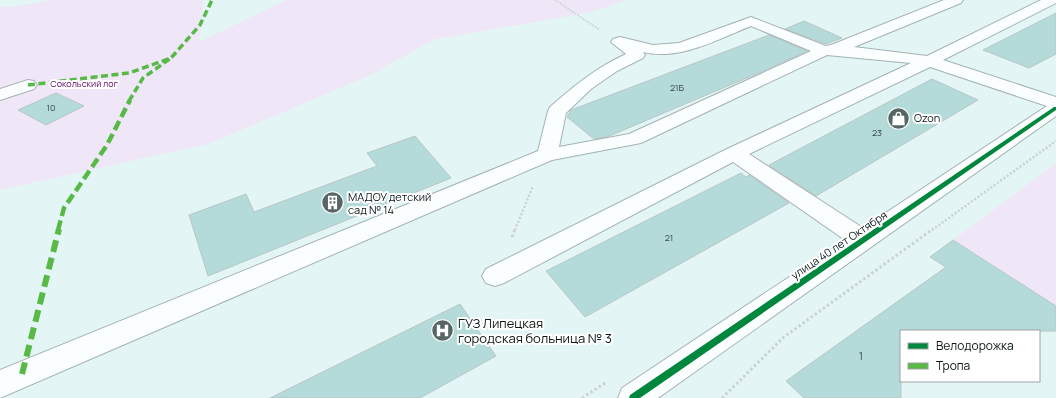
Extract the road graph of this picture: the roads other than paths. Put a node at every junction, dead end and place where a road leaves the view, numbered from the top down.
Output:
1 (956, 0) edge
2 (1052, 0) edge
3 (828, 50) junction
4 (928, 61) junction
5 (28, 85) dead end
6 (0, 96) edge
7 (1056, 103) edge
8 (1056, 108) edge
9 (734, 152) junction
10 (547, 155) junction
11 (863, 240) junction
12 (495, 276) road end
13 (0, 384) edge
14 (638, 397) edge

1 - 3 street
2 - 4 street
3 - 4 street
3 - 10 street
3 - 10 street
4 - 7 street
4 - 9 street
5 - 6 street
8 - 11 street, улица 40 лет Октября
9 - 11 street
9 - 12 street
10 - 13 street
11 - 14 street, улица 40 лет Октября

